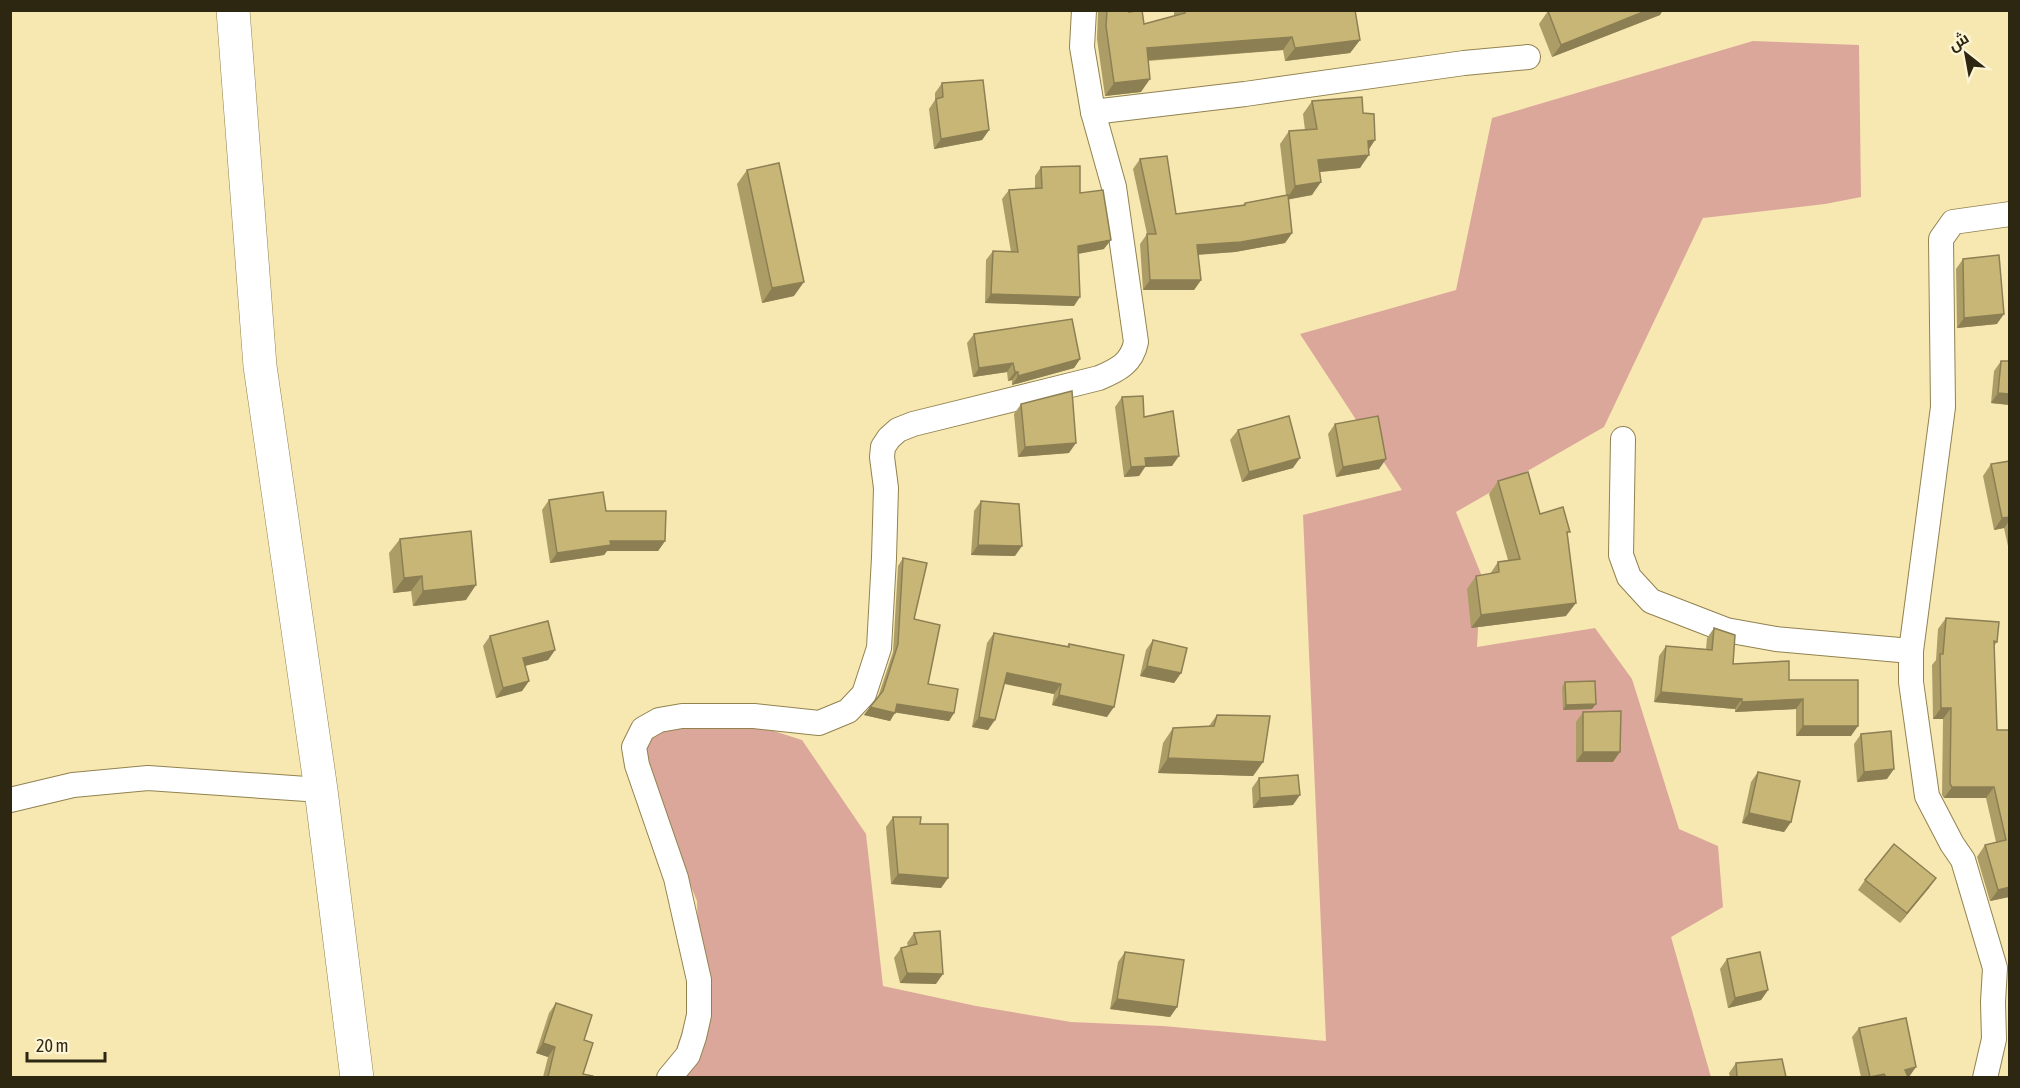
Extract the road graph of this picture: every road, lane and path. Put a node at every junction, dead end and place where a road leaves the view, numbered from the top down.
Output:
1 (232, 10) edge
2 (1084, 10) edge
3 (1528, 57) dead end
4 (1093, 112) junction
5 (2010, 214) edge
6 (1623, 440) dead end
7 (1911, 651) junction
8 (321, 790) junction
9 (10, 800) edge
10 (357, 1077) edge
11 (669, 1077) edge
12 (1985, 1077) edge

1 - 8 street
2 - 4 street
3 - 4 street
4 - 11 street
5 - 7 street
6 - 7 street
7 - 12 street
8 - 9 street
8 - 10 street

